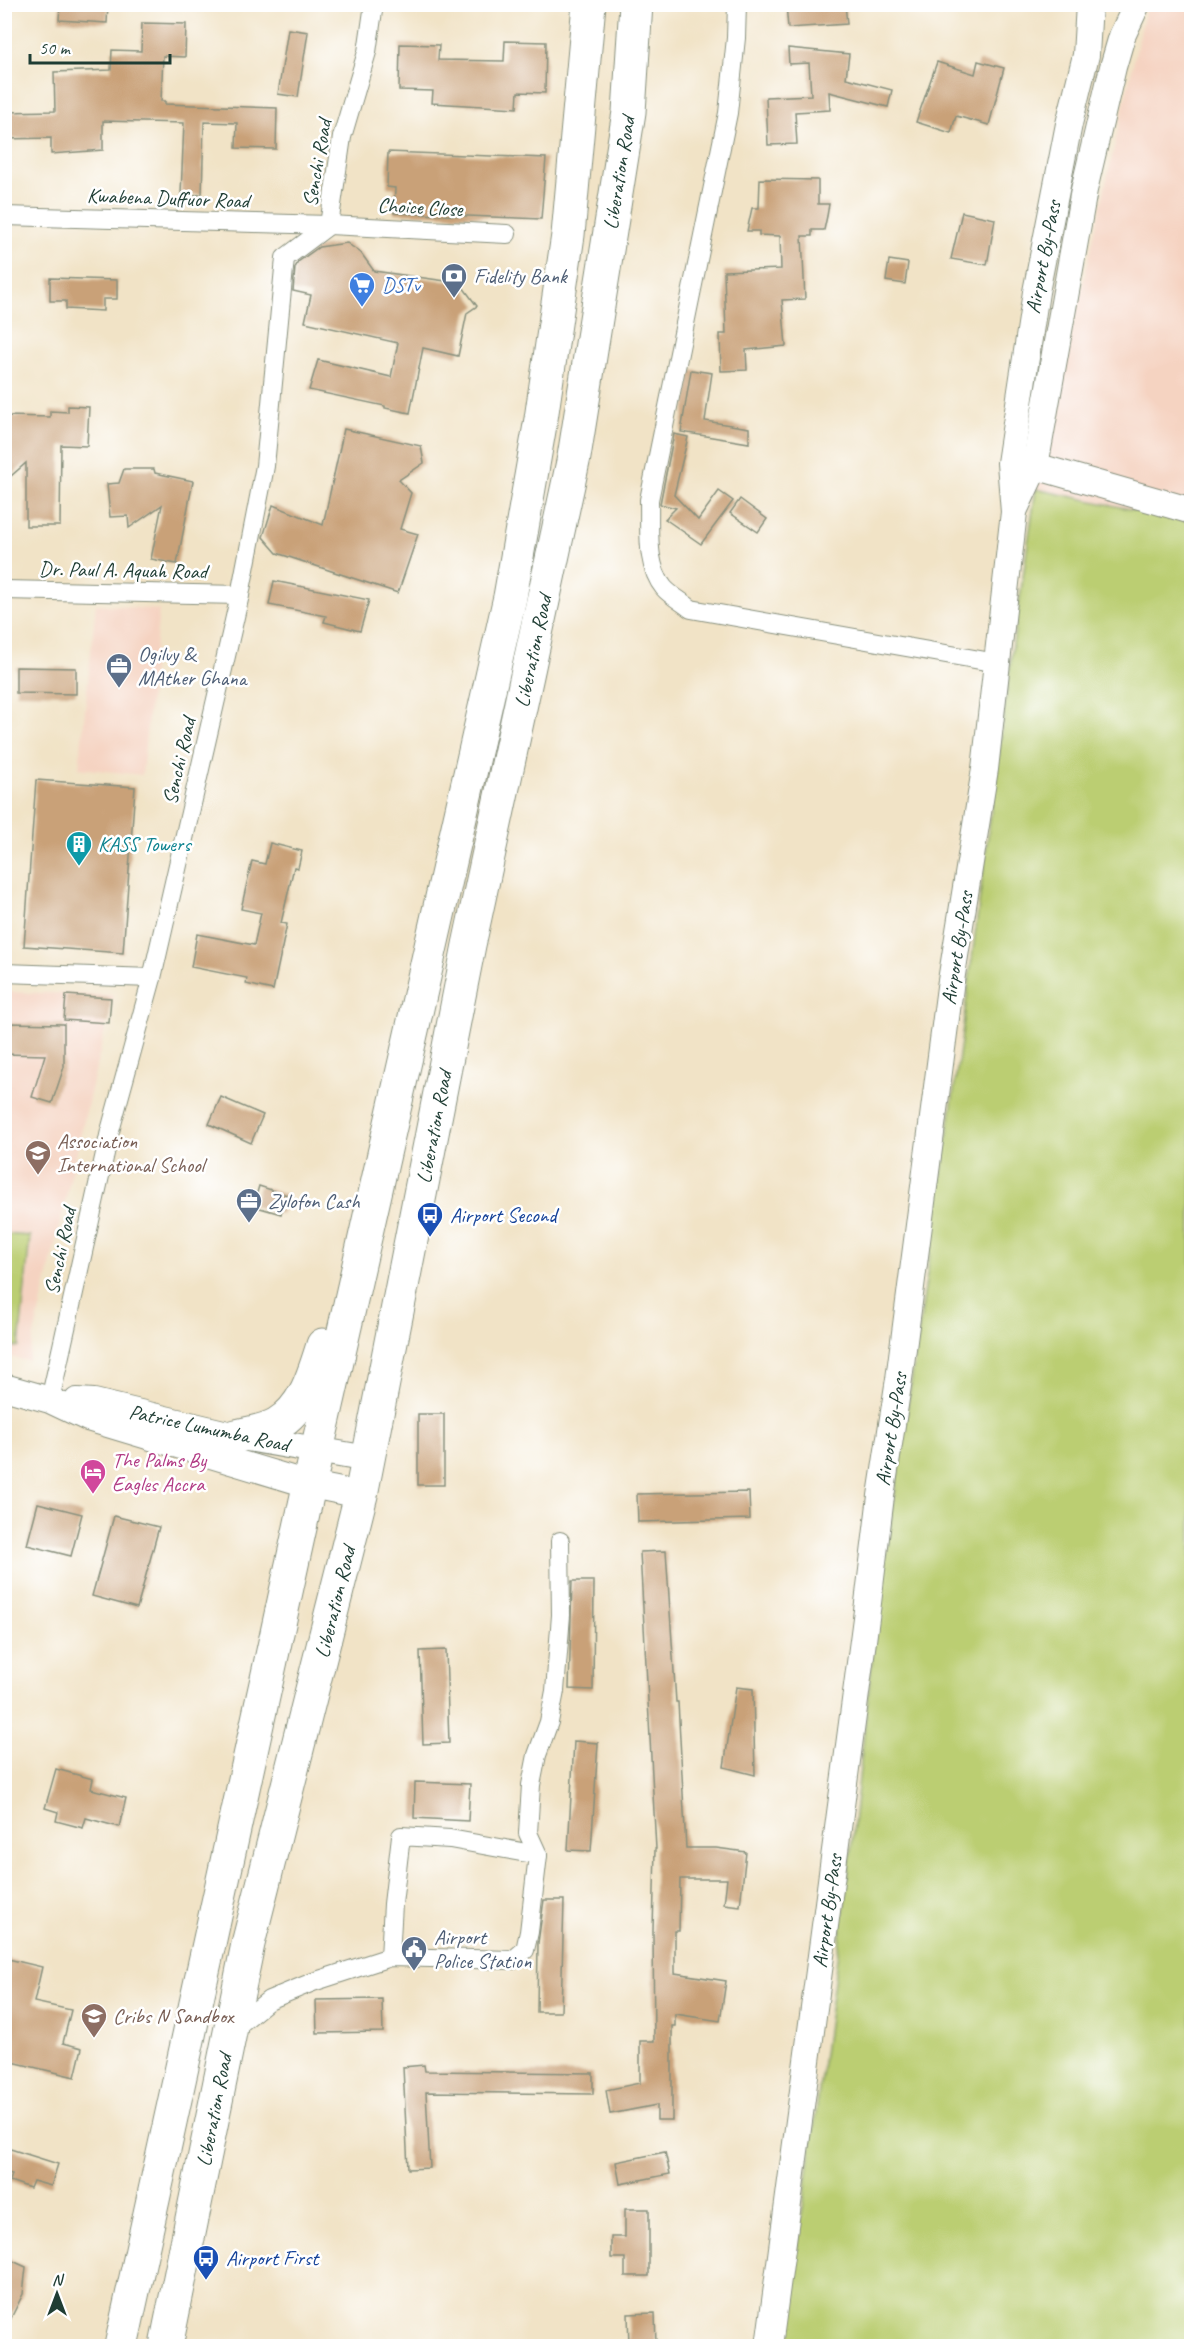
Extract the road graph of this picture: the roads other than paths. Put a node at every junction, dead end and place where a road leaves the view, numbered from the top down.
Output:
1 (374, 4) edge
2 (589, 4) edge
3 (636, 4) edge
4 (737, 4) edge
5 (1089, 4) edge
6 (1106, 4) edge
7 (1137, 4) edge
8 (1086, 56) junction
9 (4, 216) edge
10 (329, 225) junction
11 (507, 234) dead end
12 (1010, 463) junction
13 (1035, 465) junction
14 (1191, 511) edge
15 (1014, 512) junction
16 (4, 590) edge
17 (240, 595) junction
18 (997, 663) junction
19 (4, 974) edge
20 (152, 978) junction
21 (354, 1285) junction
22 (4, 1387) edge
23 (50, 1400) junction
24 (236, 1436) junction
25 (317, 1450) junction
26 (368, 1459) junction
27 (317, 1486) junction
28 (361, 1495) junction
29 (560, 1541) dead end
30 (290, 1776) junction
31 (537, 1855) junction
32 (390, 1958) junction
33 (230, 2032) junction
34 (125, 2340) edge
35 (166, 2346) edge
36 (769, 2346) edge

1 - 10 street, Senchi Road
2 - 21 highway, Liberation Road
3 - 26 highway, Liberation Road
4 - 18 street
5 - 8 main road, Airport By-Pass
6 - 8 main road
7 - 13 main road, Airport By-Pass
8 - 12 main road, Airport By-Pass
9 - 10 street, Kwabena Duffuor Road
10 - 11 street, Choice Close
10 - 17 street, Senchi Road
12 - 13 main road
12 - 15 main road, Airport By-Pass
13 - 14 main road
13 - 15 main road, Airport By-Pass
15 - 18 main road, Airport By-Pass
16 - 17 street, Dr. Paul A. Aquah Road
17 - 20 street, Senchi Road
18 - 36 main road, Airport By-Pass
19 - 20 street
20 - 23 street, Senchi Road
21 - 24 highway
21 - 25 highway, Liberation Road
22 - 23 main road, Patrice Lumumba Road
23 - 24 main road, Patrice Lumumba Road
23 - 27 main road, Patrice Lumumba Road
24 - 25 main road, Patrice Lumumba Road
25 - 26 main road, Patrice Lumumba Road
25 - 27 highway, Liberation Road
26 - 28 highway, Liberation Road
27 - 28 main road, Patrice Lumumba Road
27 - 30 highway
27 - 34 highway, Liberation Road
28 - 30 highway, Liberation Road
29 - 31 street
30 - 33 highway, Liberation Road
31 - 32 street
31 - 32 street
32 - 33 street
33 - 35 highway, Liberation Road

